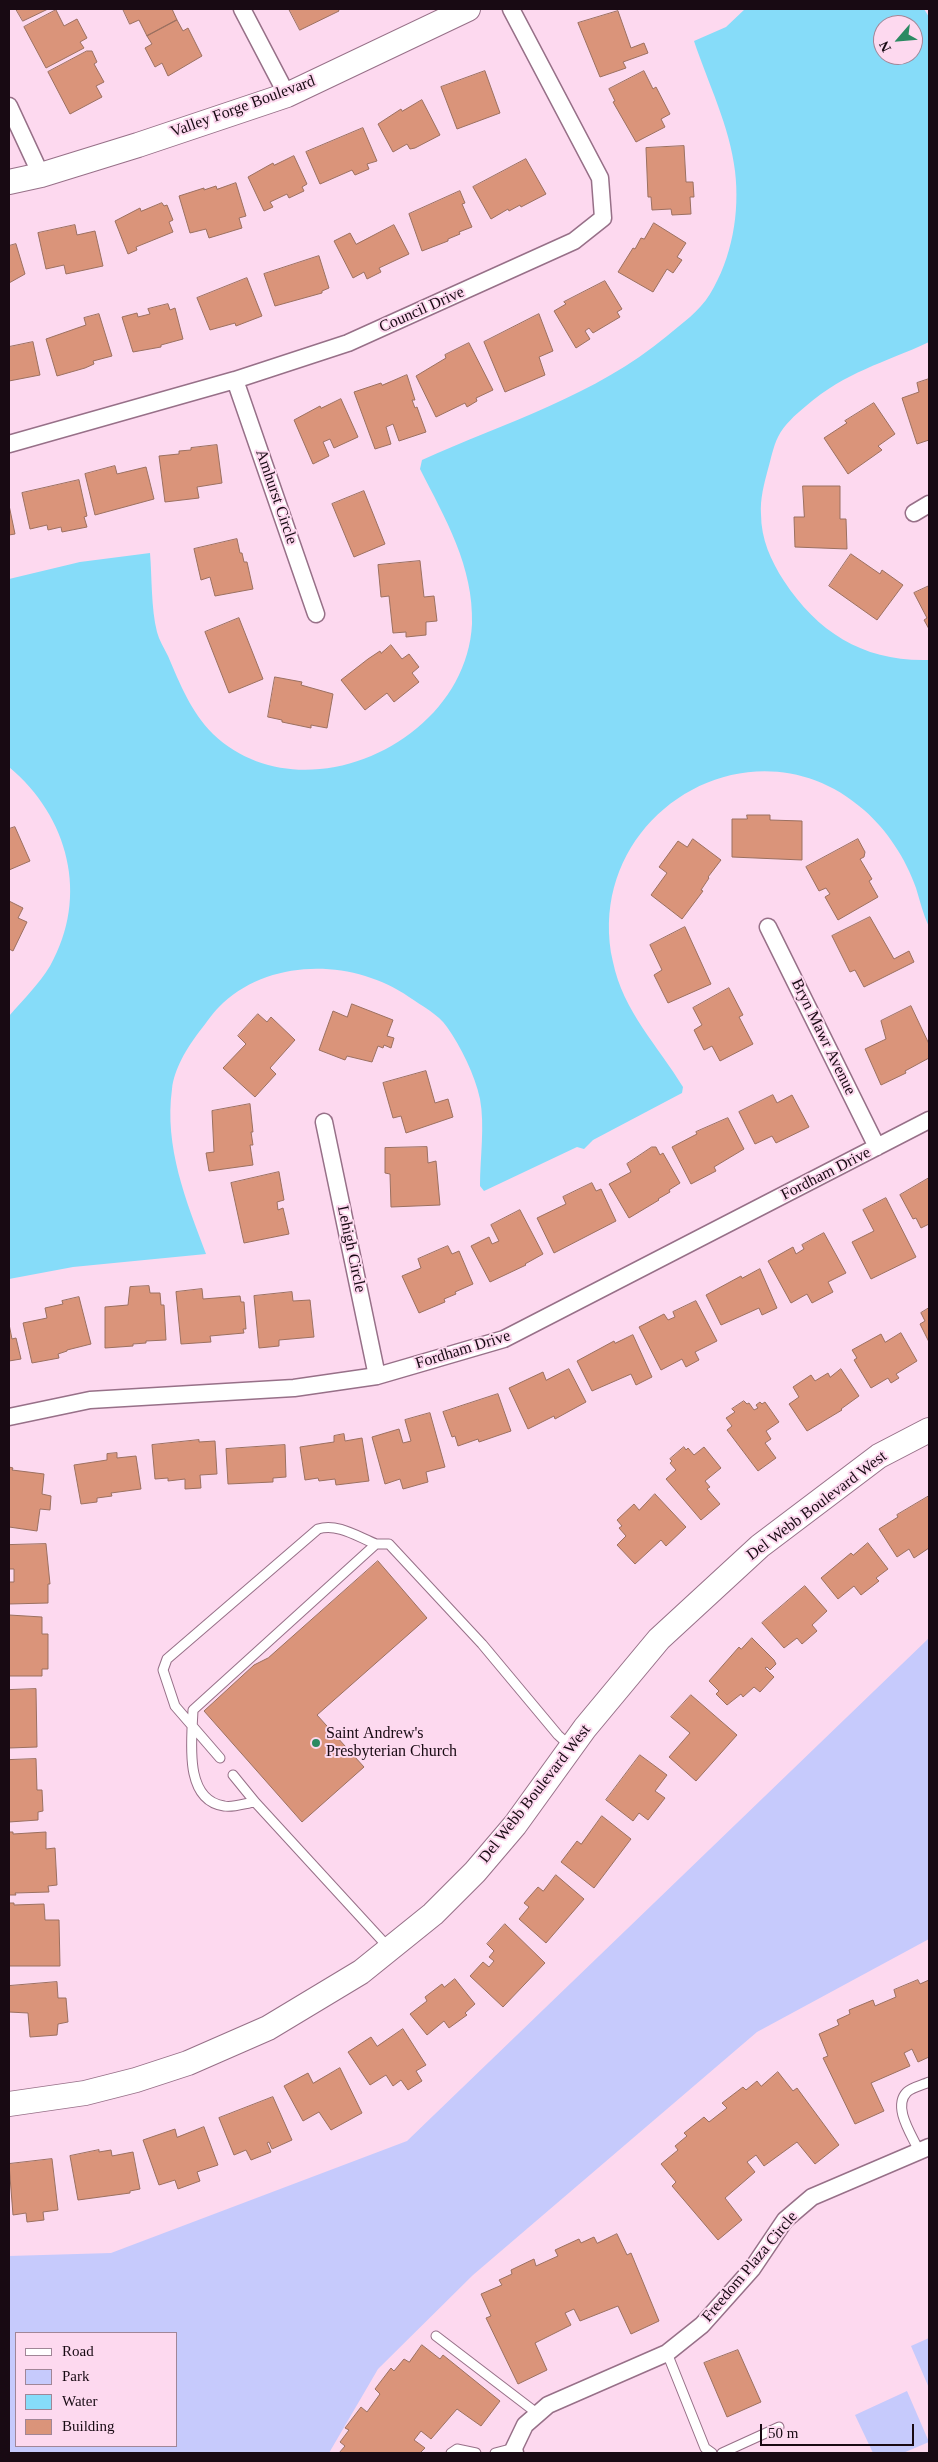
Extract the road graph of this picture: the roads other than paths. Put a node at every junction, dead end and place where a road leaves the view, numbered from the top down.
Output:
1 (242, 9) edge
2 (468, 9) edge
3 (511, 9) edge
4 (287, 95) junction
5 (9, 106) edge
6 (41, 175) junction
7 (9, 182) edge
8 (235, 380) junction
9 (9, 444) edge
10 (929, 504) edge
11 (914, 513) dead end
12 (316, 614) dead end
13 (768, 927) dead end
14 (929, 1120) edge
15 (324, 1122) dead end
16 (878, 1147) junction
17 (377, 1376) junction
18 (9, 1417) edge
19 (929, 1430) edge
20 (376, 1544) junction
21 (192, 1726) junction
22 (571, 1747) junction
23 (220, 1758) dead end
24 (233, 1775) dead end
25 (255, 1802) junction
26 (391, 1950) junction
27 (929, 2082) edge
28 (9, 2104) edge
29 (924, 2149) edge
30 (436, 2336) dead end
31 (667, 2354) junction
32 (538, 2414) junction
33 (778, 2427) dead end
34 (514, 2451) edge
35 (451, 2453) edge
36 (476, 2453) edge
37 (495, 2453) edge
38 (712, 2453) edge
39 (722, 2453) edge

1 - 4 street
2 - 4 street, Valley Forge Boulevard
3 - 8 street, Council Drive
4 - 6 street, Valley Forge Boulevard
5 - 6 street
6 - 7 street, Valley Forge Boulevard
8 - 9 street, Council Drive
8 - 12 street, Amhurst Circle
10 - 11 street
13 - 16 street, Bryn Mawr Avenue
14 - 16 street, Fordham Drive
15 - 17 street, Lehigh Circle
16 - 17 street, Fordham Drive
17 - 18 street, Fordham Drive
19 - 22 street, Del Webb Boulevard West
20 - 21 lane
20 - 21 lane
20 - 22 lane
21 - 23 lane
21 - 25 lane
22 - 26 street, Del Webb Boulevard West
24 - 25 lane
25 - 26 lane
26 - 28 street, Del Webb Boulevard West
27 - 29 lane
29 - 31 street, Freedom Plaza Circle
30 - 32 lane
31 - 32 street, Freedom Plaza Circle
31 - 38 lane
32 - 34 street, Freedom Plaza Circle
33 - 39 lane
34 - 37 lane
35 - 36 lane

